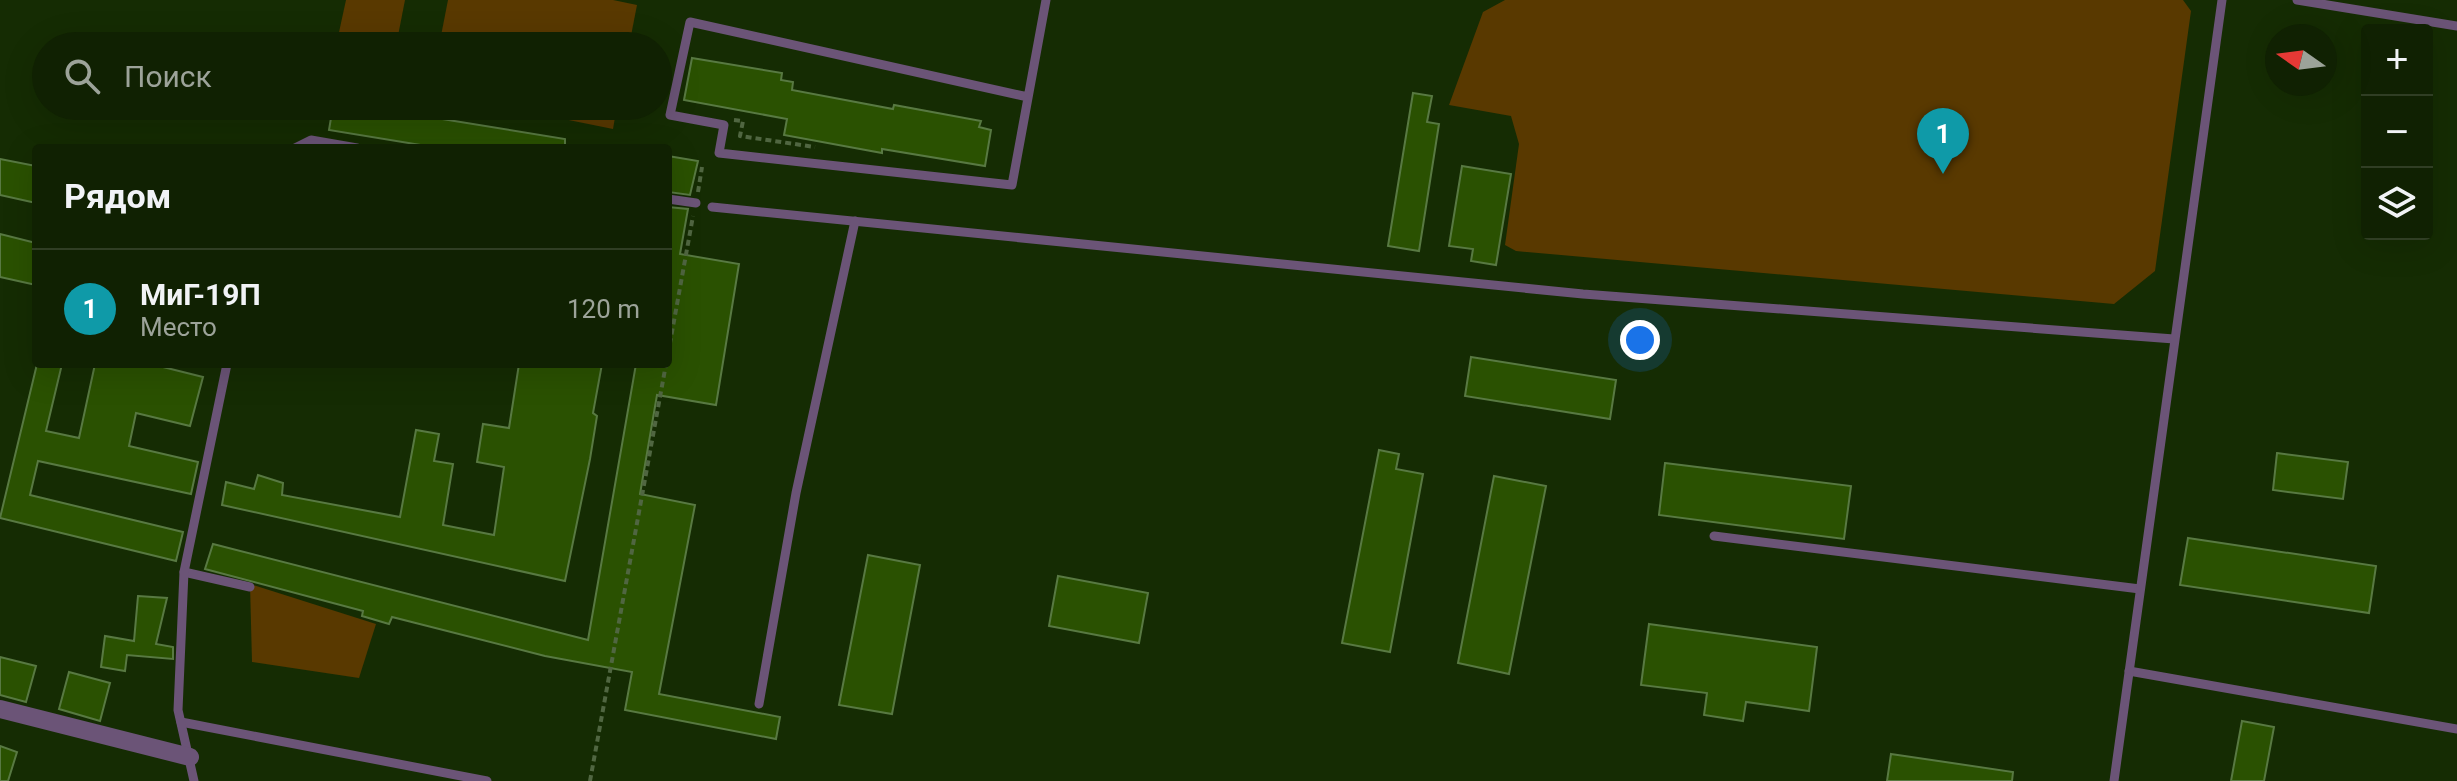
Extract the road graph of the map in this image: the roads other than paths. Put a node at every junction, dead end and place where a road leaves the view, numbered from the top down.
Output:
1 (1046, 0) edge
2 (2222, 0) edge
3 (2297, 0) edge
4 (2457, 26) edge
5 (1028, 97) junction
6 (672, 106) edge
7 (672, 115) edge
8 (303, 144) edge
9 (334, 144) edge
10 (672, 200) edge
11 (696, 203) road end
12 (712, 207) dead end
13 (855, 221) junction
14 (2174, 339) junction
15 (226, 368) edge
16 (1714, 536) dead end
17 (184, 572) junction
18 (250, 587) dead end
19 (2140, 589) junction
20 (2129, 671) junction
21 (759, 704) dead end
22 (0, 709) edge
23 (181, 722) junction
24 (2457, 729) edge
25 (190, 757) junction
26 (194, 781) edge
27 (487, 781) edge
28 (2114, 781) edge

1 - 5 lane
2 - 14 lane
3 - 4 lane
5 - 6 lane
5 - 7 lane
8 - 9 lane
10 - 11 lane
12 - 13 lane
13 - 14 lane
13 - 21 lane
14 - 19 lane
15 - 17 lane
16 - 19 lane
17 - 18 lane
17 - 23 lane
19 - 20 lane
20 - 24 lane
20 - 28 lane
22 - 25 street
23 - 25 lane
23 - 27 lane
25 - 26 lane

